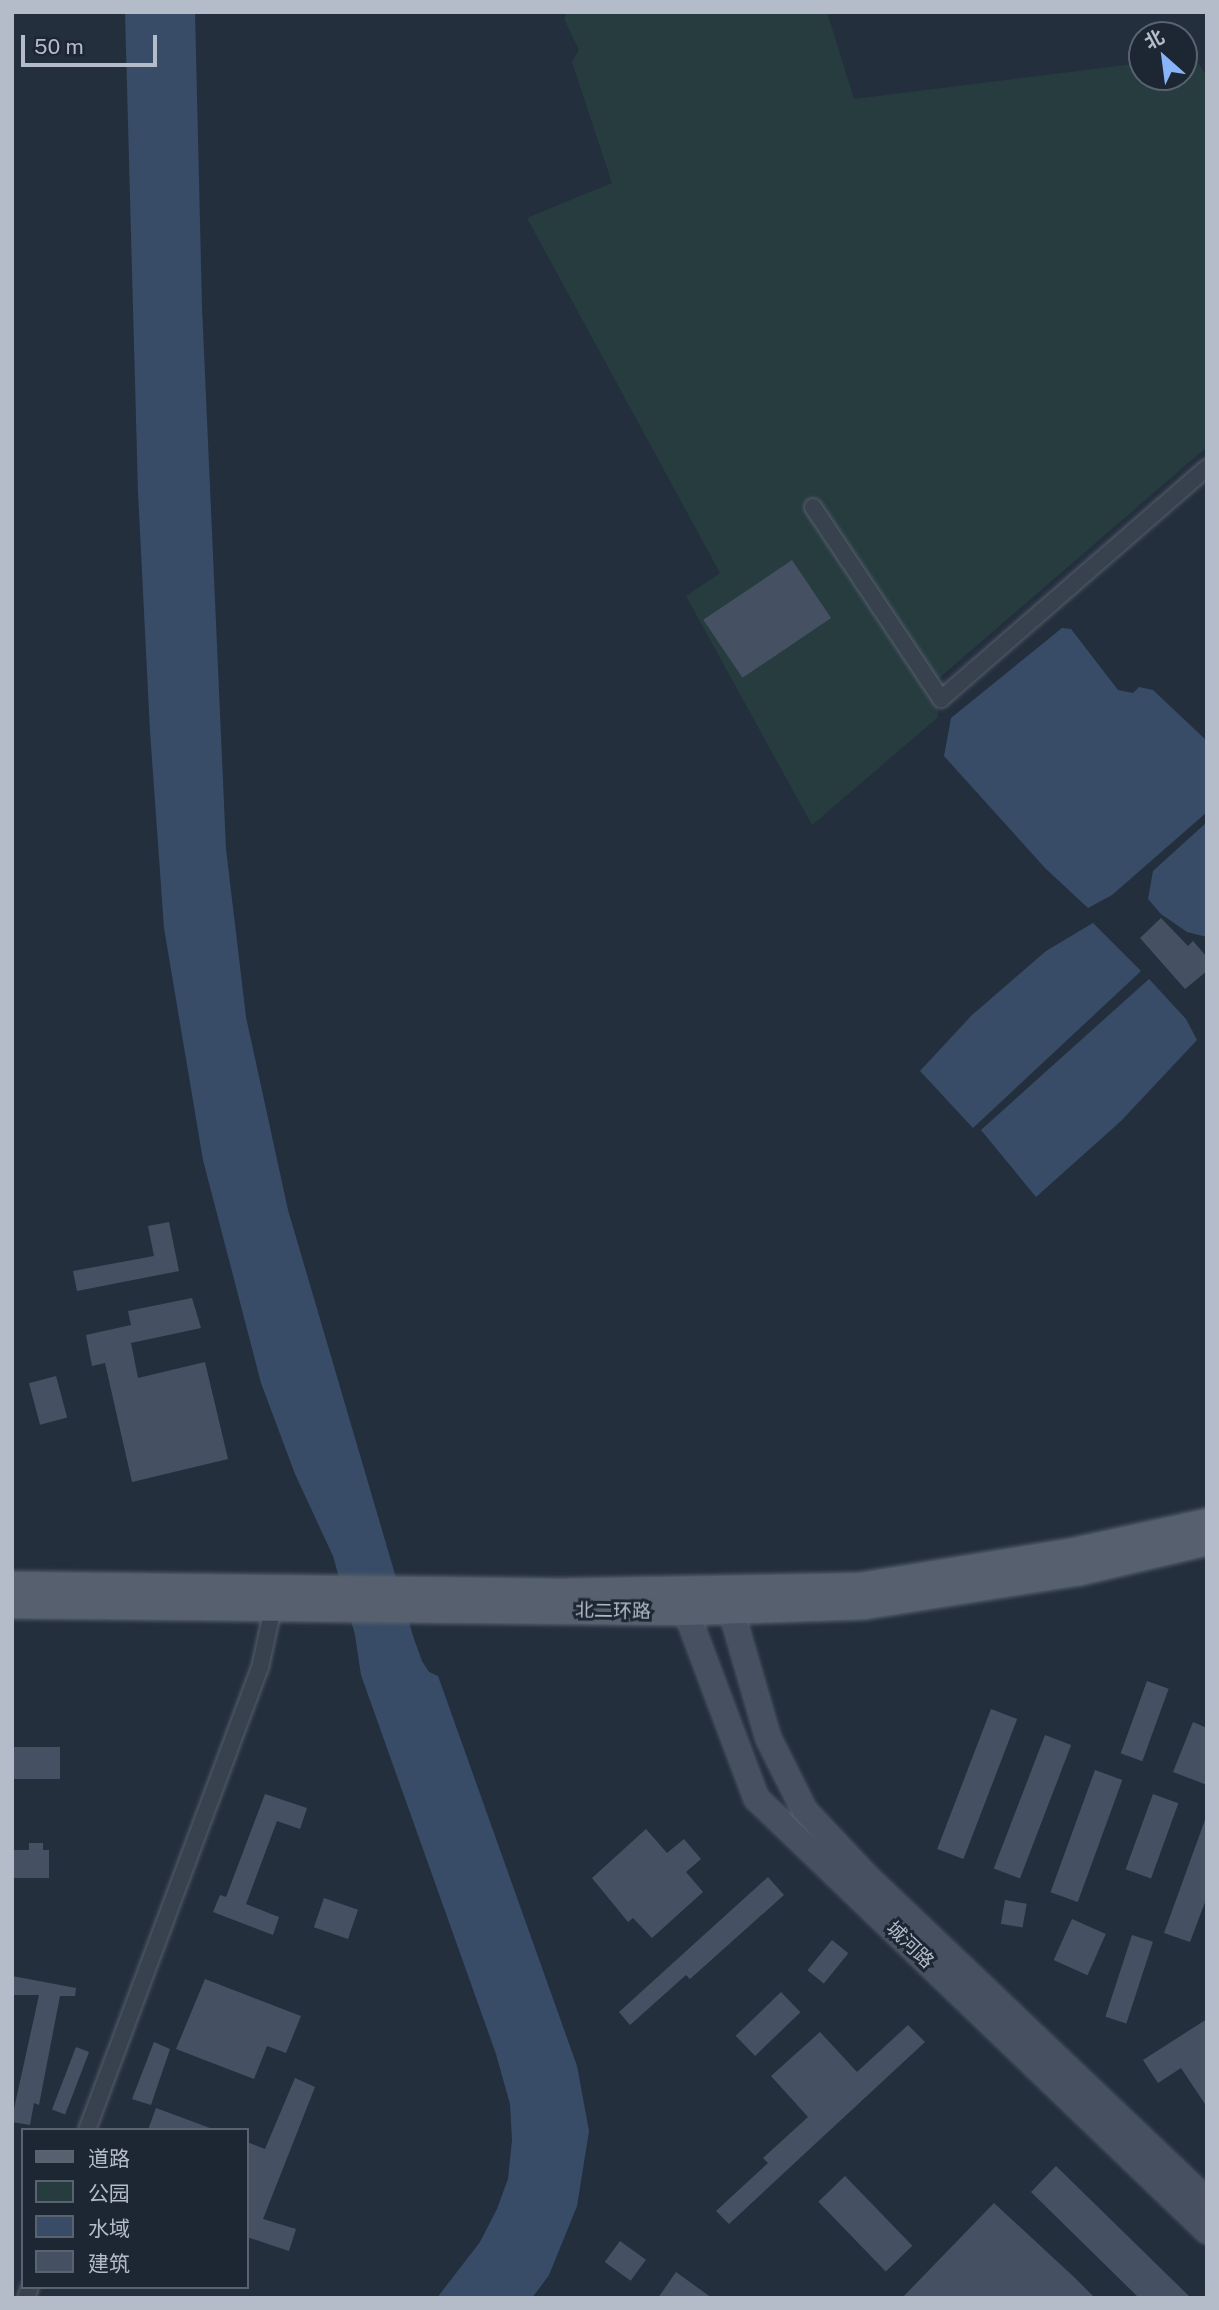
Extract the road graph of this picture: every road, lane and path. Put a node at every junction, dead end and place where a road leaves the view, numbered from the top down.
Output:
1 (1207, 468) edge
2 (813, 507) dead end
3 (1207, 1522) edge
4 (1207, 1542) edge
5 (12, 1585) edge
6 (305, 1598) junction
7 (427, 1600) junction
8 (12, 1605) edge
9 (273, 1608) junction
10 (731, 1611) junction
11 (686, 1612) junction
12 (88, 2128) edge
13 (1207, 2201) edge
14 (1207, 2231) edge

1 - 2 street
3 - 7 main road, 北二环路
4 - 10 main road, 北二环路
5 - 6 main road, 北二环路
6 - 7 main road, 北二环路
6 - 9 main road, 北二环路
7 - 11 main road, 北二环路
8 - 9 main road, 北二环路
9 - 12 street
10 - 11 main road, 北二环路
10 - 13 main road, 城河路
11 - 14 main road, 城河路

